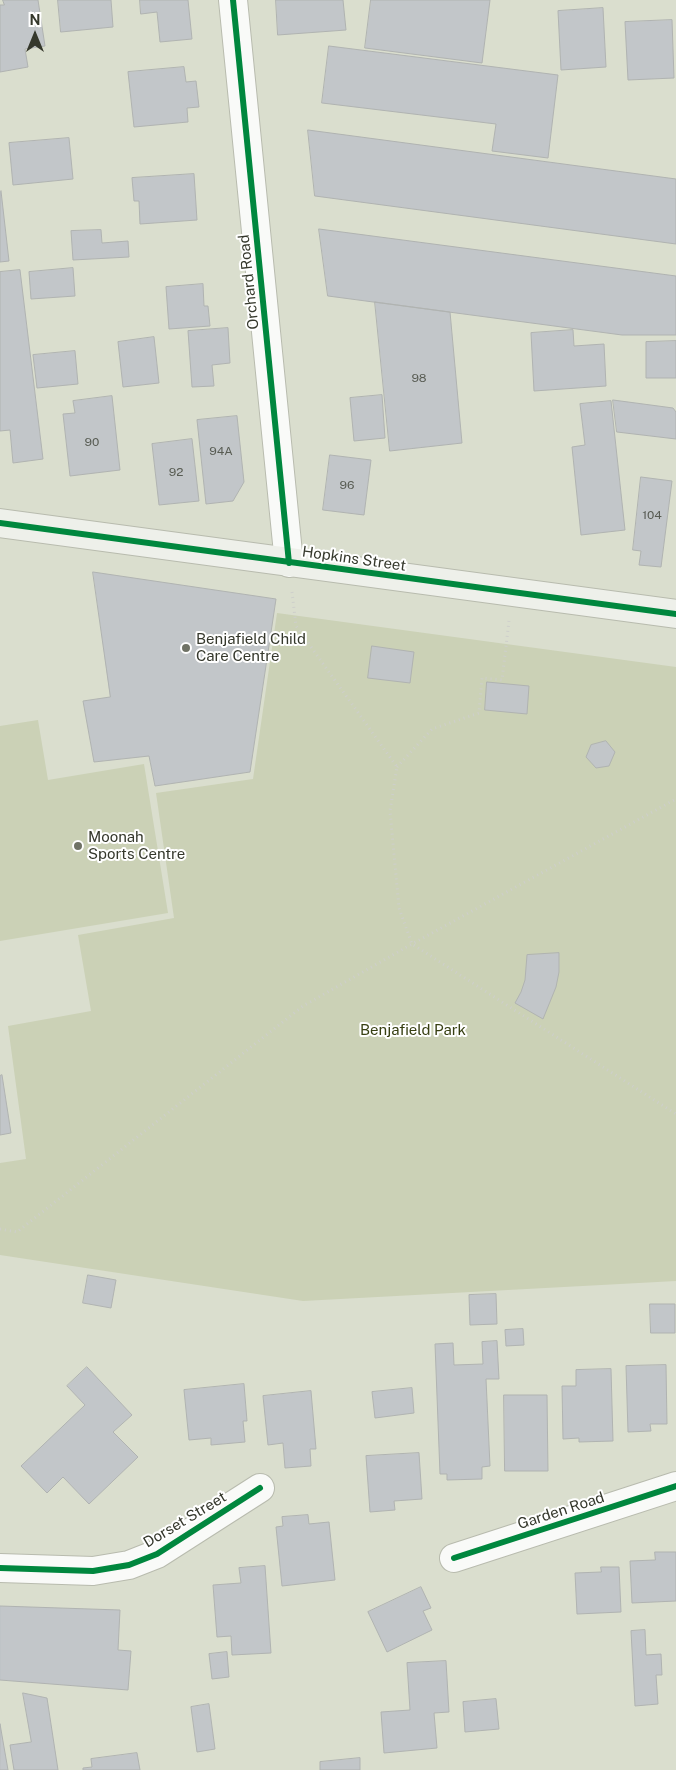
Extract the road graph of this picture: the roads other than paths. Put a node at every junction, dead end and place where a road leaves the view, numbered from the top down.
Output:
1 (233, 0) edge
2 (0, 523) edge
3 (289, 562) junction
4 (676, 614) edge
5 (676, 1486) edge
6 (260, 1488) dead end
7 (454, 1558) dead end
8 (0, 1568) edge

1 - 3 street, Orchard Road
2 - 3 street, Hopkins Street
3 - 4 street, Hopkins Street
5 - 7 street, Garden Road
6 - 8 street, Dorset Street

